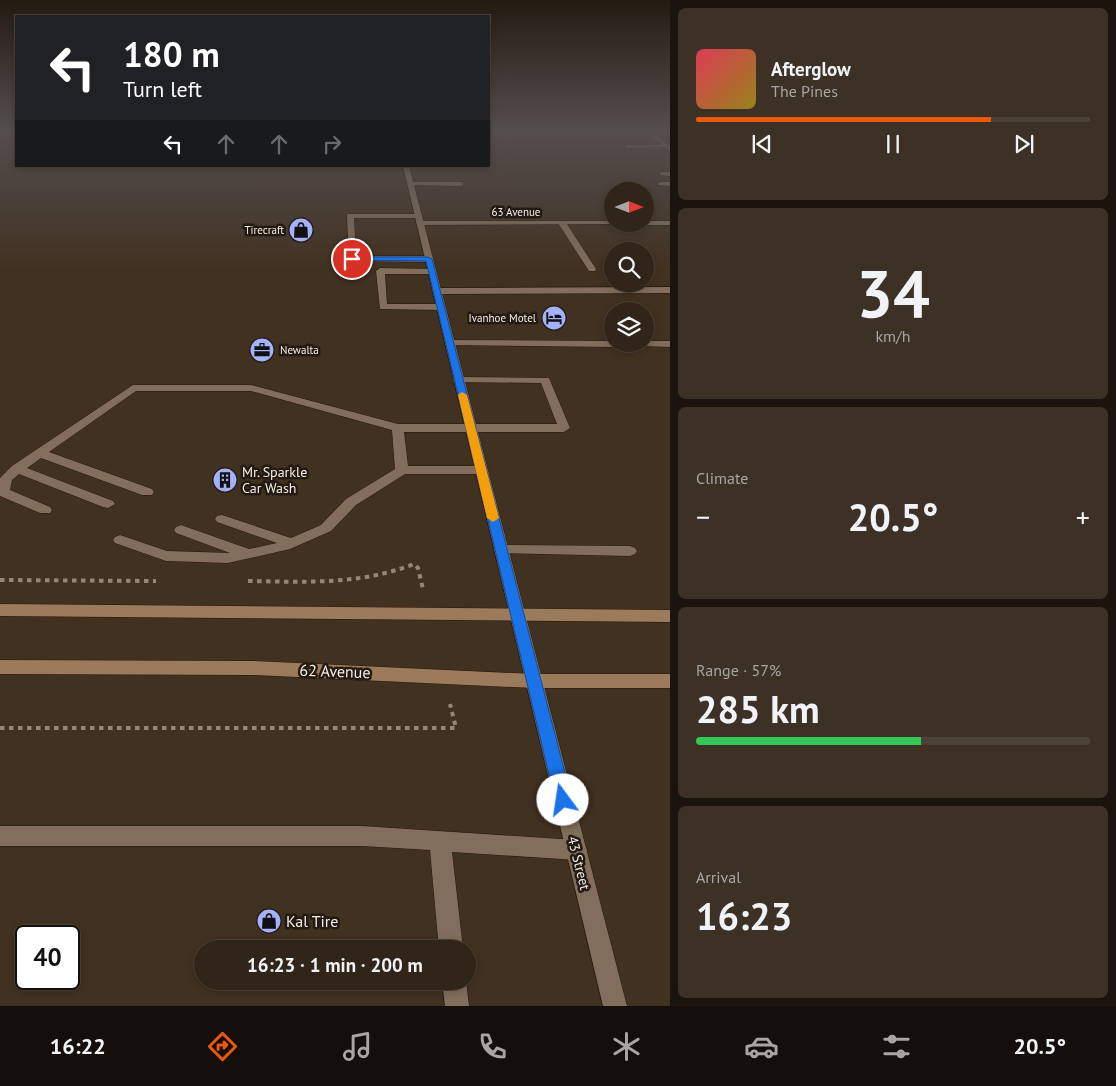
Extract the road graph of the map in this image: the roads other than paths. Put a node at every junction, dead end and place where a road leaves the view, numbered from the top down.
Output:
1 (408, 177) edge
2 (410, 184) junction
3 (461, 184) dead end
4 (660, 184) dead end
5 (670, 184) edge
6 (419, 220) junction
7 (562, 223) junction
8 (604, 223) edge
9 (654, 223) edge
10 (670, 223) edge
11 (428, 259) junction
12 (592, 269) dead end
13 (432, 272) junction
14 (670, 290) edge
15 (436, 291) junction
16 (440, 307) junction
17 (450, 343) junction
18 (604, 344) edge
19 (654, 344) edge
20 (670, 344) edge
21 (459, 380) junction
22 (398, 428) junction
23 (471, 428) junction
24 (39, 453) junction
25 (18, 469) junction
26 (402, 470) junction
27 (481, 470) junction
28 (147, 492) dead end
29 (108, 504) dead end
30 (45, 510) dead end
31 (222, 519) dead end
32 (181, 530) dead end
33 (120, 540) dead end
34 (292, 543) junction
35 (501, 550) junction
36 (630, 551) dead end
37 (250, 554) junction
38 (0, 610) edge
39 (518, 616) junction
40 (670, 616) edge
41 (0, 667) edge
42 (534, 681) junction
43 (670, 681) edge
44 (0, 836) edge
45 (440, 842) junction
46 (576, 850) junction
47 (450, 940) edge
48 (455, 990) edge
49 (457, 1006) edge
50 (615, 1006) edge

1 - 2 street, 43 Street
2 - 3 street
2 - 6 street, 43 Street
4 - 5 street
6 - 7 street, 63 Avenue
6 - 11 street, 43 Street
6 - 11 street, 63 Avenue
7 - 8 street, 63 Avenue
7 - 12 street
9 - 10 street
11 - 13 street, 43 Street
13 - 15 street, 43 Street
13 - 16 street
14 - 15 street
15 - 16 street, 43 Street
16 - 17 street, 43 Street
17 - 18 street
17 - 21 street, 43 Street
19 - 20 lane
21 - 23 street, 43 Street
21 - 23 street
22 - 23 street
22 - 24 street
22 - 26 street
23 - 27 street, 43 Street
24 - 25 street
24 - 28 street
25 - 29 street
25 - 30 street
26 - 27 street
26 - 34 street
27 - 35 street, 43 Street
31 - 34 street
32 - 37 street
33 - 37 street
34 - 37 street
35 - 36 street
35 - 39 street, 43 Street
38 - 39 main road
39 - 40 main road
39 - 42 street, 43 Street
41 - 42 main road, 62 Avenue
42 - 43 main road, 62 Avenue
42 - 46 street, 43 Street
44 - 45 street
45 - 46 street
45 - 47 street
46 - 50 street, 43 Street
48 - 49 street

